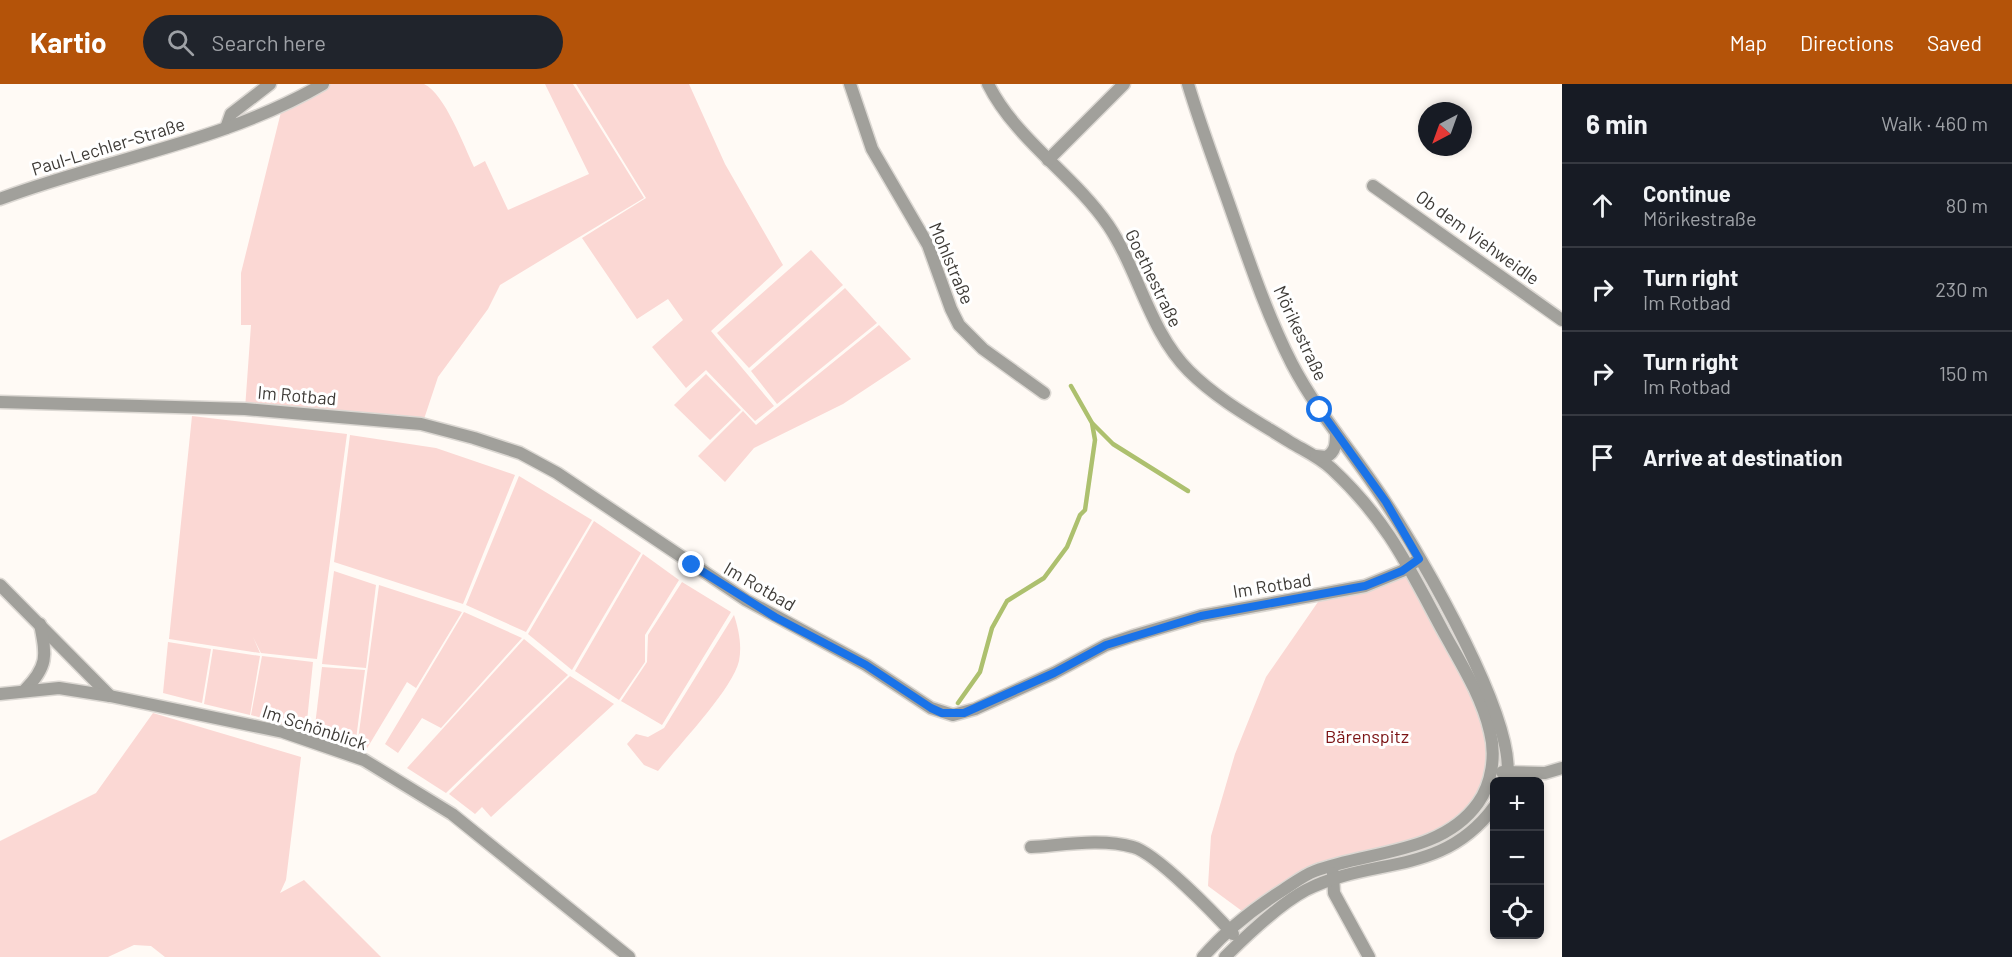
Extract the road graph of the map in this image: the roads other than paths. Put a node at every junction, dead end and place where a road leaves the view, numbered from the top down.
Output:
1 (270, 84) edge
2 (322, 84) edge
3 (850, 84) edge
4 (988, 84) edge
5 (1124, 84) edge
6 (1188, 84) edge
7 (226, 128) junction
8 (1048, 159) junction
9 (1372, 186) dead end
10 (0, 199) edge
11 (1562, 320) edge
12 (1044, 393) dead end
13 (0, 402) edge
14 (1336, 433) junction
15 (1316, 456) junction
16 (1414, 562) junction
17 (0, 585) edge
18 (39, 623) junction
19 (25, 690) junction
20 (0, 694) edge
21 (110, 696) junction
22 (1562, 768) edge
23 (1492, 771) junction
24 (1508, 777) edge
25 (1490, 812) edge
26 (1031, 847) dead end
27 (1335, 866) junction
28 (1320, 870) junction
29 (1333, 879) junction
30 (1229, 930) junction
31 (1240, 942) junction
32 (629, 957) edge
33 (1203, 957) edge
34 (1225, 957) edge
35 (1369, 957) edge

1 - 7 street
2 - 7 street, Paul-Lechler-Straße
3 - 12 street, Mohlstraße
4 - 8 street, Goethestraße
5 - 8 street
6 - 14 street, Mörikestraße
7 - 10 street, Paul-Lechler-Straße
8 - 15 street, Goethestraße
9 - 11 street, Ob dem Viehweidle
13 - 16 street, Im Rotbad
14 - 15 street
14 - 16 street, Mörikestraße
15 - 16 street, Goethestraße
16 - 23 street, Mörikestraße
16 - 24 street, Mörikestraße
17 - 18 street
18 - 19 street
18 - 21 street
19 - 20 street, Im Schönblick
19 - 21 street, Im Schönblick
21 - 32 street, Im Schönblick
22 - 24 street
23 - 24 street
23 - 27 street
25 - 29 street
26 - 30 street
27 - 28 street
27 - 29 street
28 - 29 street
28 - 30 street
29 - 31 street
29 - 35 street
30 - 31 street
30 - 33 street
31 - 34 street

